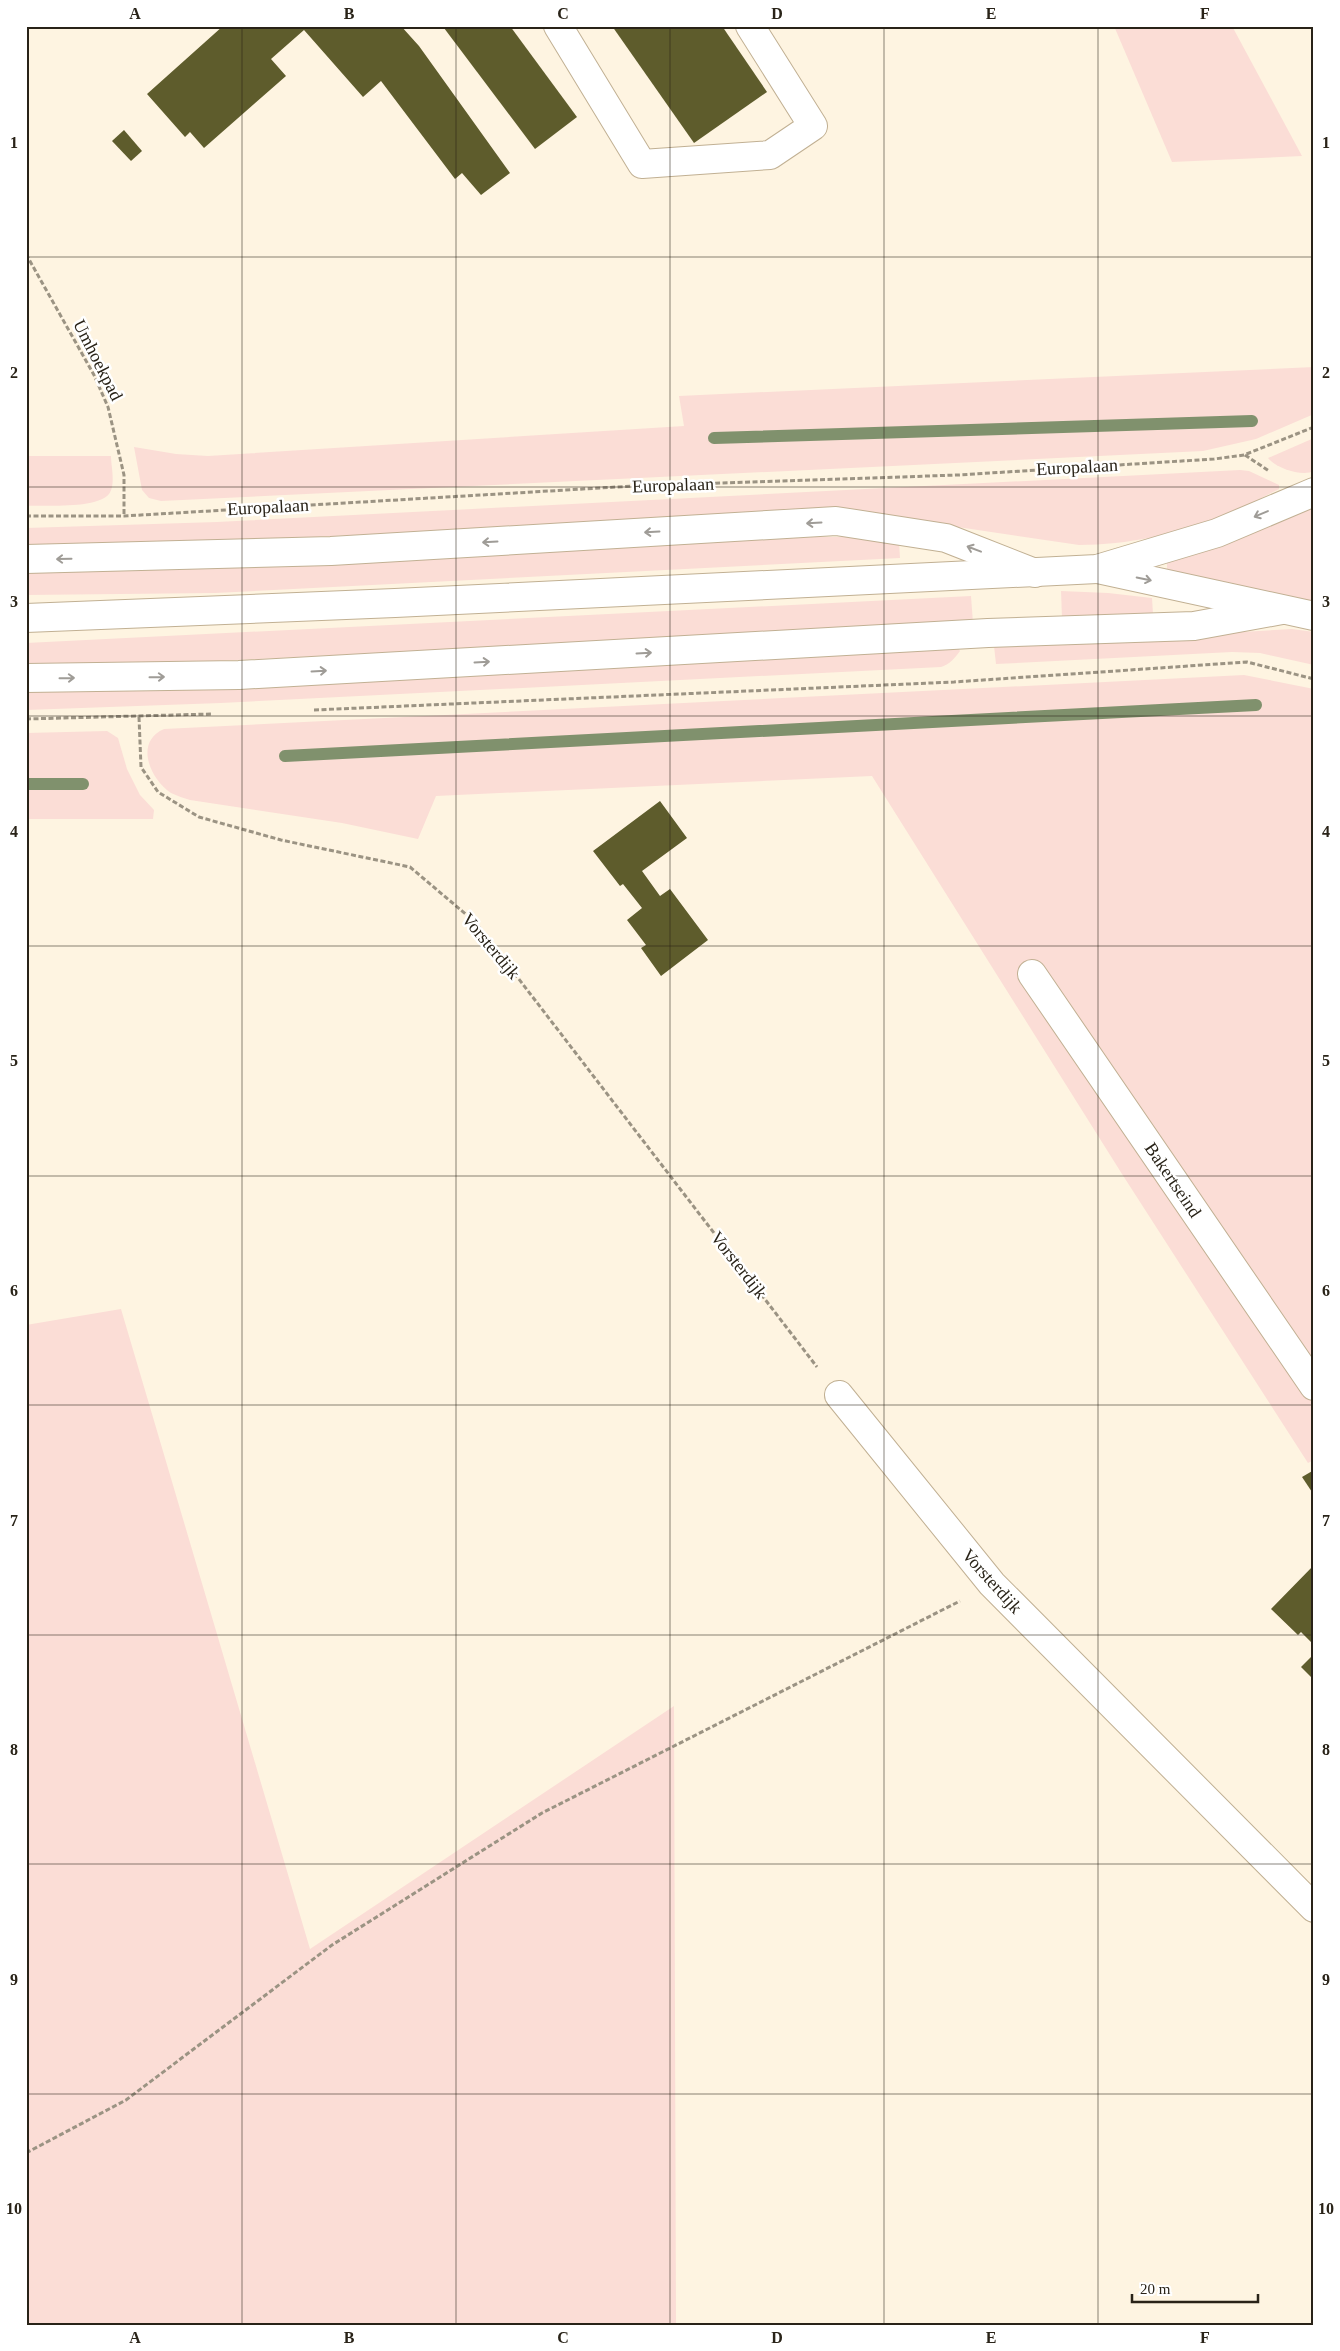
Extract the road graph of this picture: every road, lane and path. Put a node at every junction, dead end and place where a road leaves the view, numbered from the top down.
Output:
1 (558, 26) edge
2 (750, 26) edge
3 (26, 254) edge
4 (1314, 426) edge
5 (1314, 492) edge
6 (26, 516) edge
7 (124, 516) junction
8 (26, 559) edge
9 (1097, 569) junction
10 (1035, 572) junction
11 (1282, 610) junction
12 (1314, 616) edge
13 (26, 618) edge
14 (26, 678) edge
15 (1314, 679) edge
16 (308, 710) dead end
17 (218, 714) dead end
18 (138, 717) junction
19 (26, 719) edge
20 (1032, 974) dead end
21 (1314, 1386) edge
22 (839, 1396) joint
23 (992, 1584) junction
24 (1314, 1908) edge
25 (26, 2153) edge

1 - 2 main road
3 - 7 path, Umhoekpad
4 - 7 path, Europalaan
5 -> 9 main road
6 - 7 path, Europalaan
10 -> 8 main road
9 - 10 main road
9 -> 11 main road
10 - 13 main road
11 - 12 main road
14 -> 11 main road
15 - 16 path
17 - 18 path
18 - 19 path
18 - 22 path, Vorsterdijk
20 - 21 main road, Bakertseind
22 - 23 main road, Vorsterdijk
23 - 24 main road, Vorsterdijk
23 - 25 path

